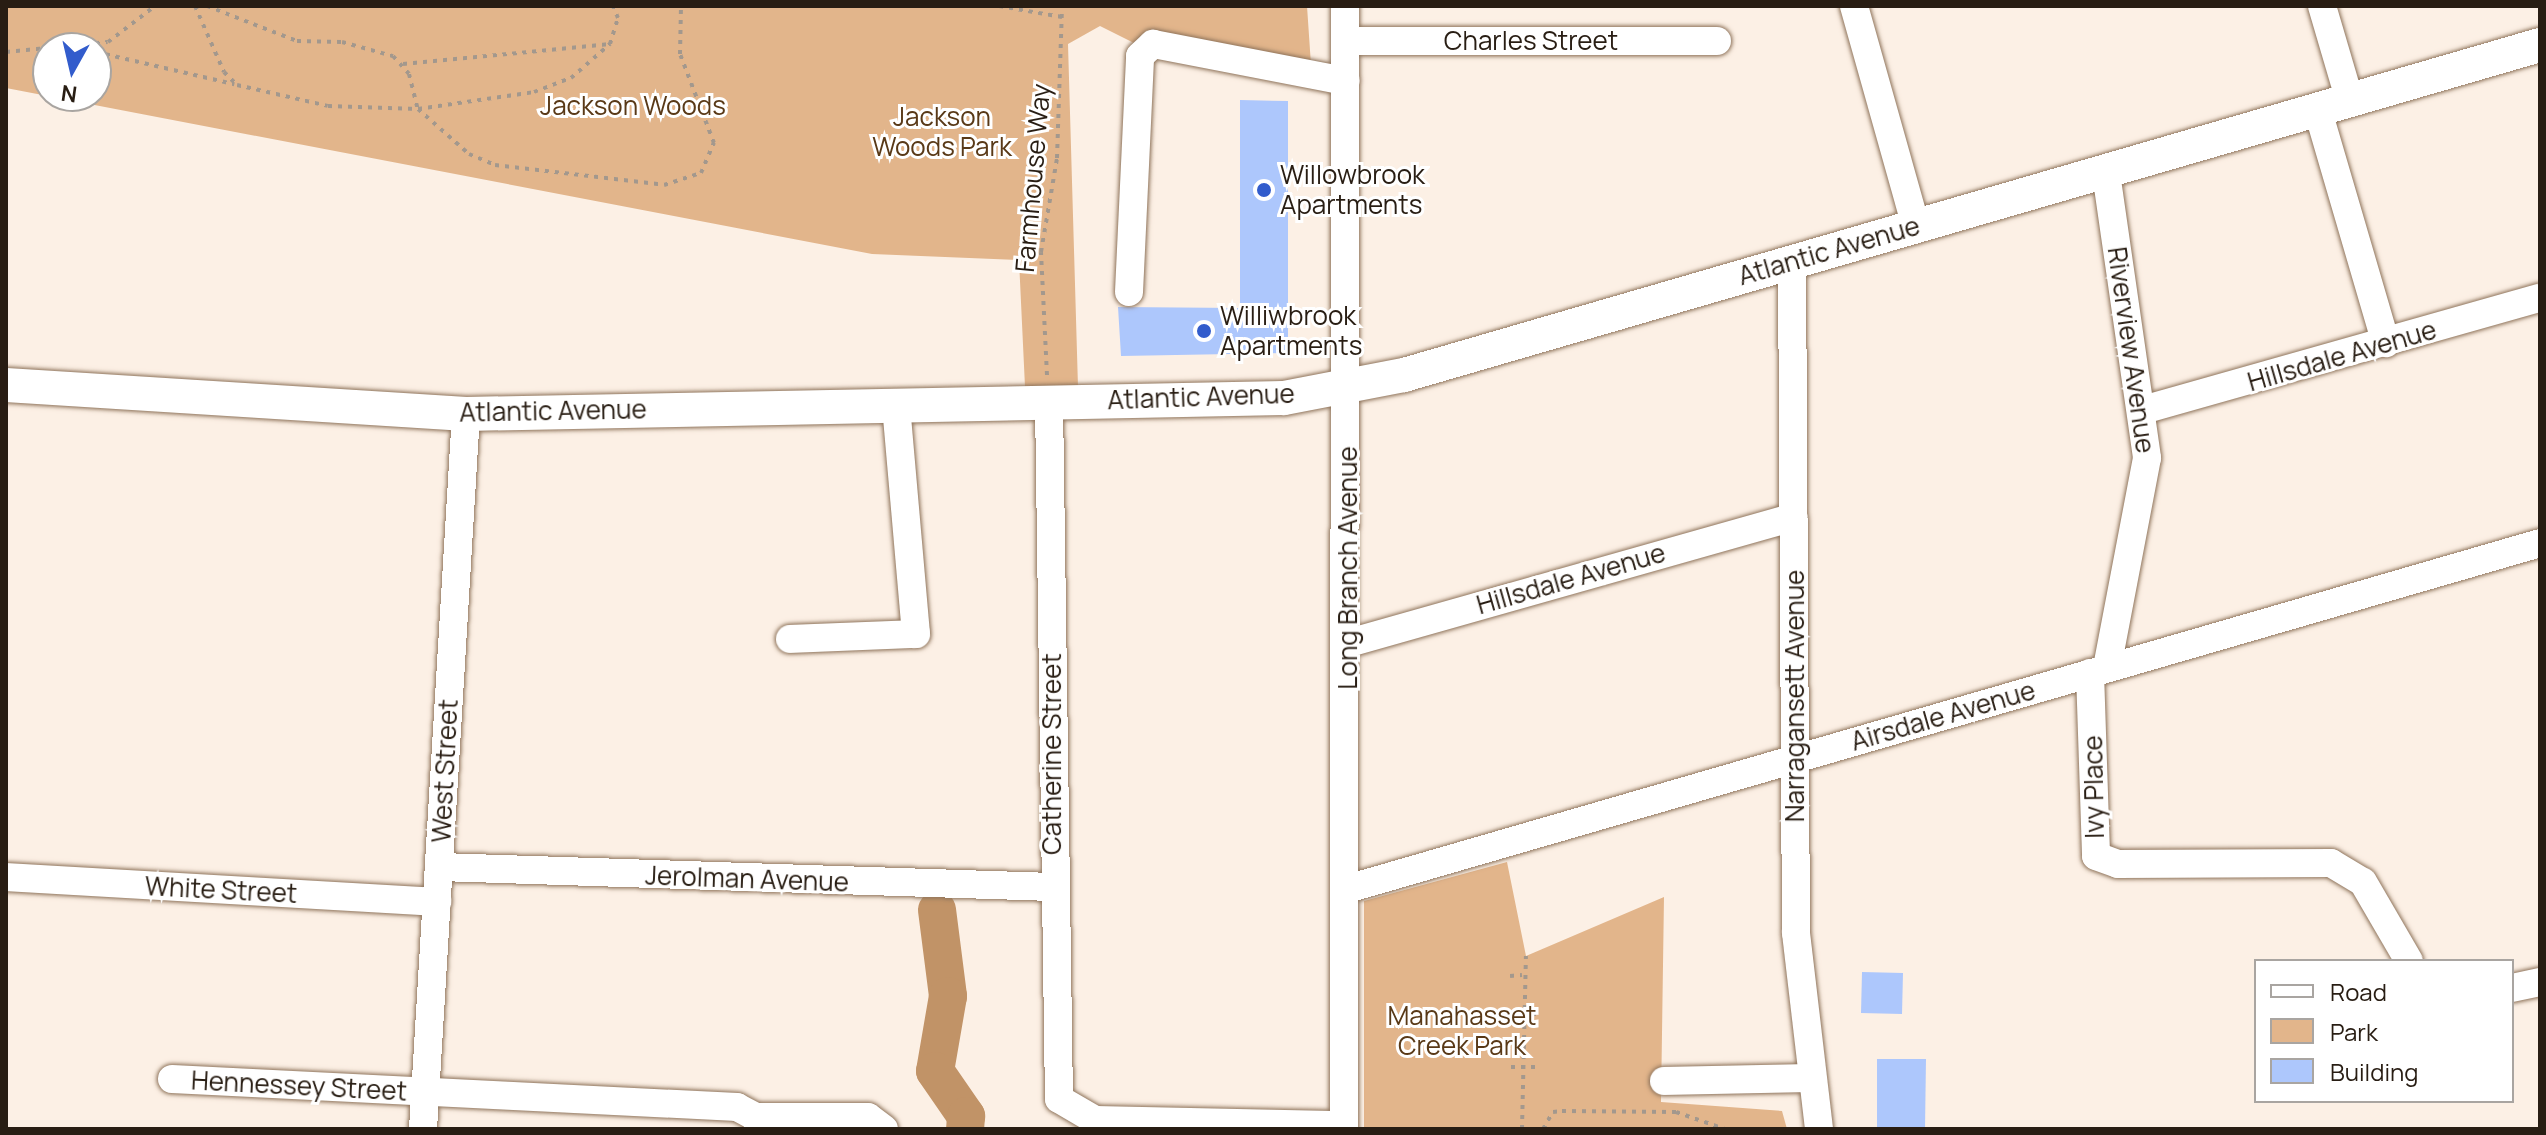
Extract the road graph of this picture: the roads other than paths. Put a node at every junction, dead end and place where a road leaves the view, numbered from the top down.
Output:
1 (1345, 6) edge
2 (1854, 6) edge
3 (2322, 6) edge
4 (1345, 41) junction
5 (1717, 41) dead end
6 (2540, 45) edge
7 (1345, 81) junction
8 (2334, 106) junction
9 (2106, 173) junction
10 (1916, 227) junction
11 (1792, 262) junction
12 (1129, 292) dead end
13 (2540, 298) edge
14 (2386, 343) junction
15 (6, 385) edge
16 (1347, 386) junction
17 (1049, 402) junction
18 (896, 406) junction
19 (2143, 410) junction
20 (466, 414) junction
21 (1794, 517) junction
22 (2540, 543) edge
23 (790, 639) dead end
24 (1349, 643) junction
25 (2098, 670) junction
26 (1795, 759) junction
27 (440, 867) junction
28 (6, 877) edge
29 (1053, 887) junction
30 (1347, 889) junction
31 (437, 902) junction
32 (2408, 959) edge
33 (2540, 982) edge
34 (2514, 988) edge
35 (1809, 1078) junction
36 (172, 1079) dead end
37 (1664, 1081) dead end
38 (425, 1091) junction
39 (757, 1123) edge
40 (1344, 1127) edge
41 (423, 1129) edge
42 (884, 1129) edge
43 (1819, 1129) edge

1 - 4 street, Long Branch Avenue
2 - 10 street
3 - 8 street
4 - 5 street, Charles Street
4 - 7 street, Long Branch Avenue
6 - 8 main road, Atlantic Avenue
7 - 12 street
7 - 16 street, Long Branch Avenue
8 - 9 main road, Atlantic Avenue
8 - 14 street
9 - 10 main road, Atlantic Avenue
9 - 19 street, Riverview Avenue
10 - 11 main road, Atlantic Avenue
11 - 16 main road, Atlantic Avenue
11 - 21 street, Narragansett Avenue
13 - 14 street, Hillsdale Avenue
14 - 19 street, Hillsdale Avenue
15 - 20 main road, Atlantic Avenue
16 - 17 main road, Atlantic Avenue
16 - 24 street, Long Branch Avenue
17 - 18 main road, Atlantic Avenue
17 - 29 street, Catherine Street
18 - 20 main road, Atlantic Avenue
18 - 23 street
19 - 25 street, Riverview Avenue
20 - 27 street, West Street
21 - 24 street, Hillsdale Avenue
21 - 26 street, Narragansett Avenue
22 - 25 street, Airsdale Avenue
24 - 30 street, Long Branch Avenue
25 - 26 street, Airsdale Avenue
25 - 32 street, Ivy Place
26 - 30 street, Airsdale Avenue
26 - 35 street, Narragansett Avenue
27 - 29 street, Jerolman Avenue
27 - 31 street, West Street
28 - 31 street, White Street
29 - 40 street, Catherine Street
30 - 40 street, Long Branch Avenue
31 - 38 street, West Street
33 - 34 street
35 - 37 street
35 - 43 street, Narragansett Avenue
36 - 38 street, Hennessey Street
38 - 39 street, Hennessey Street
38 - 41 street, West Street
39 - 42 street, Hennessey Street

